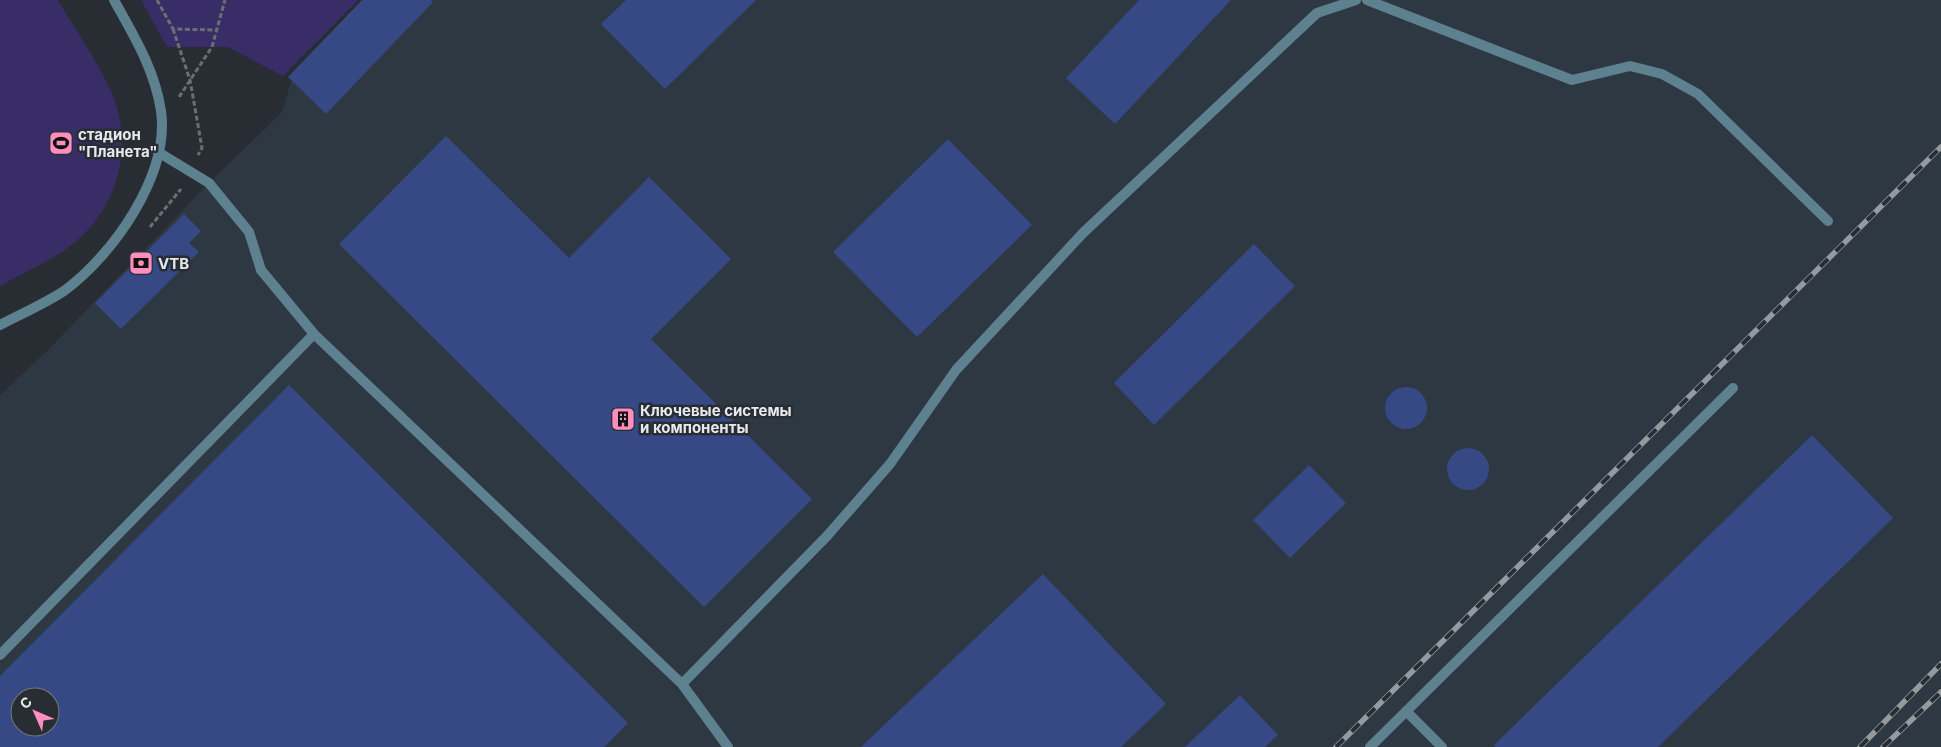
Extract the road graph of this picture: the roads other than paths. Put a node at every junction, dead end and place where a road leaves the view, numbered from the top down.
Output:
1 (114, 0) edge
2 (1356, 0) edge
3 (1367, 0) edge
4 (158, 152) junction
5 (1828, 221) dead end
6 (0, 325) edge
7 (314, 334) junction
8 (1733, 388) dead end
9 (0, 655) edge
10 (682, 684) junction
11 (1406, 712) junction
12 (728, 747) edge
13 (1370, 747) edge
14 (1442, 747) edge

1 - 4 street
2 - 10 street
3 - 5 street
4 - 6 street
4 - 7 street
7 - 9 street
7 - 10 street
8 - 11 street
10 - 12 street
11 - 13 street
11 - 14 street

